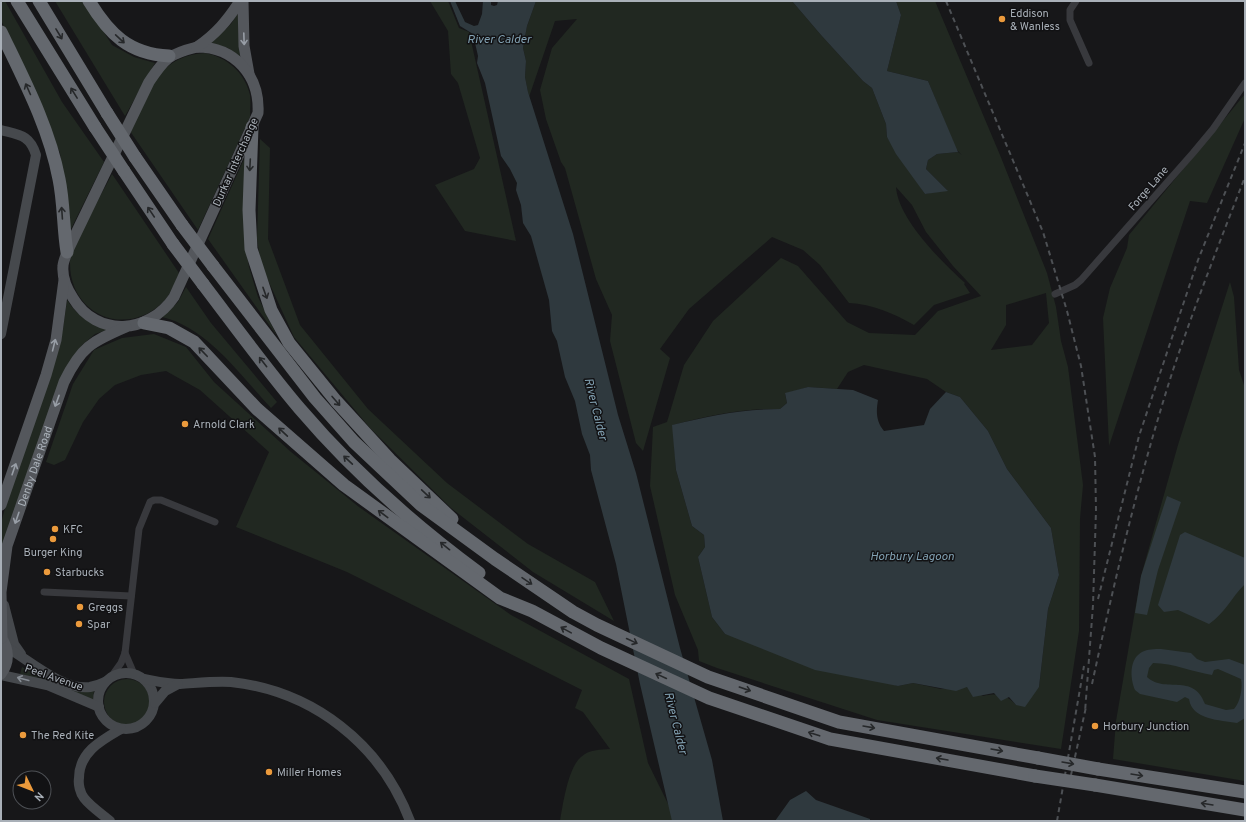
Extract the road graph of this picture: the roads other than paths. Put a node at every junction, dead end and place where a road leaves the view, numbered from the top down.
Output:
1 (17, 1) edge
2 (39, 1) edge
3 (241, 1) edge
4 (1076, 1) edge
5 (92, 5) edge
6 (1, 32) edge
7 (197, 47) junction
8 (170, 56) junction
9 (1089, 63) dead end
10 (250, 77) junction
11 (1245, 83) edge
12 (252, 126) junction
13 (1, 130) edge
14 (67, 252) junction
15 (64, 279) junction
16 (1055, 294) dead end
17 (144, 323) junction
18 (128, 326) junction
19 (1, 334) edge
20 (1, 506) edge
21 (215, 522) dead end
22 (495, 559) junction
23 (2, 592) edge
24 (44, 592) dead end
25 (132, 596) junction
26 (532, 611) junction
27 (3, 641) edge
28 (125, 653) junction
29 (23, 656) junction
30 (1, 674) edge
31 (134, 674) junction
32 (144, 679) junction
33 (108, 680) junction
34 (178, 684) junction
35 (155, 703) junction
36 (99, 707) junction
37 (105, 720) junction
38 (122, 729) junction
39 (100, 742) junction
40 (1245, 792) edge
41 (1245, 810) edge
42 (110, 821) edge
43 (410, 821) edge

26 -> 1 highway, bridge
2 -> 22 highway, bridge
3 - 7 main road
3 -> 10 main road
4 - 9 street
5 -> 8 highway
14 -> 6 highway
7 - 8 main road, Durkar Interchange
7 - 10 main road, Durkar Interchange
8 - 14 main road, Durkar Interchange
10 - 12 main road, Durkar Interchange
11 - 16 street, Forge Lane
12 - 17 main road, Durkar Interchange
12 -> 22 highway
13 - 19 street
14 - 15 main road, Durkar Interchange
15 - 18 main road, Durkar Interchange
20 -> 15 main road, Denby Dale Road
17 - 18 main road, Durkar Interchange
26 -> 17 highway
18 -> 23 main road, Denby Dale Road
21 - 25 street
22 -> 40 highway, bridge
23 - 27 main road, Denby Dale Road
23 - 29 street
24 - 25 street
25 - 28 street
41 -> 26 highway, bridge
27 - 29 street, Peel Avenue
27 - 30 main road, Denby Dale Road
28 - 31 street
28 - 33 street
29 - 33 street, Peel Avenue
36 -> 30 street, Peel Avenue
31 - 32 street
31 - 33 street
32 - 34 street
32 - 35 street
33 - 36 street
34 - 35 street
34 - 43 street
35 - 38 street
36 - 37 street
37 - 38 street
37 - 39 street
38 - 39 street
39 - 42 street

